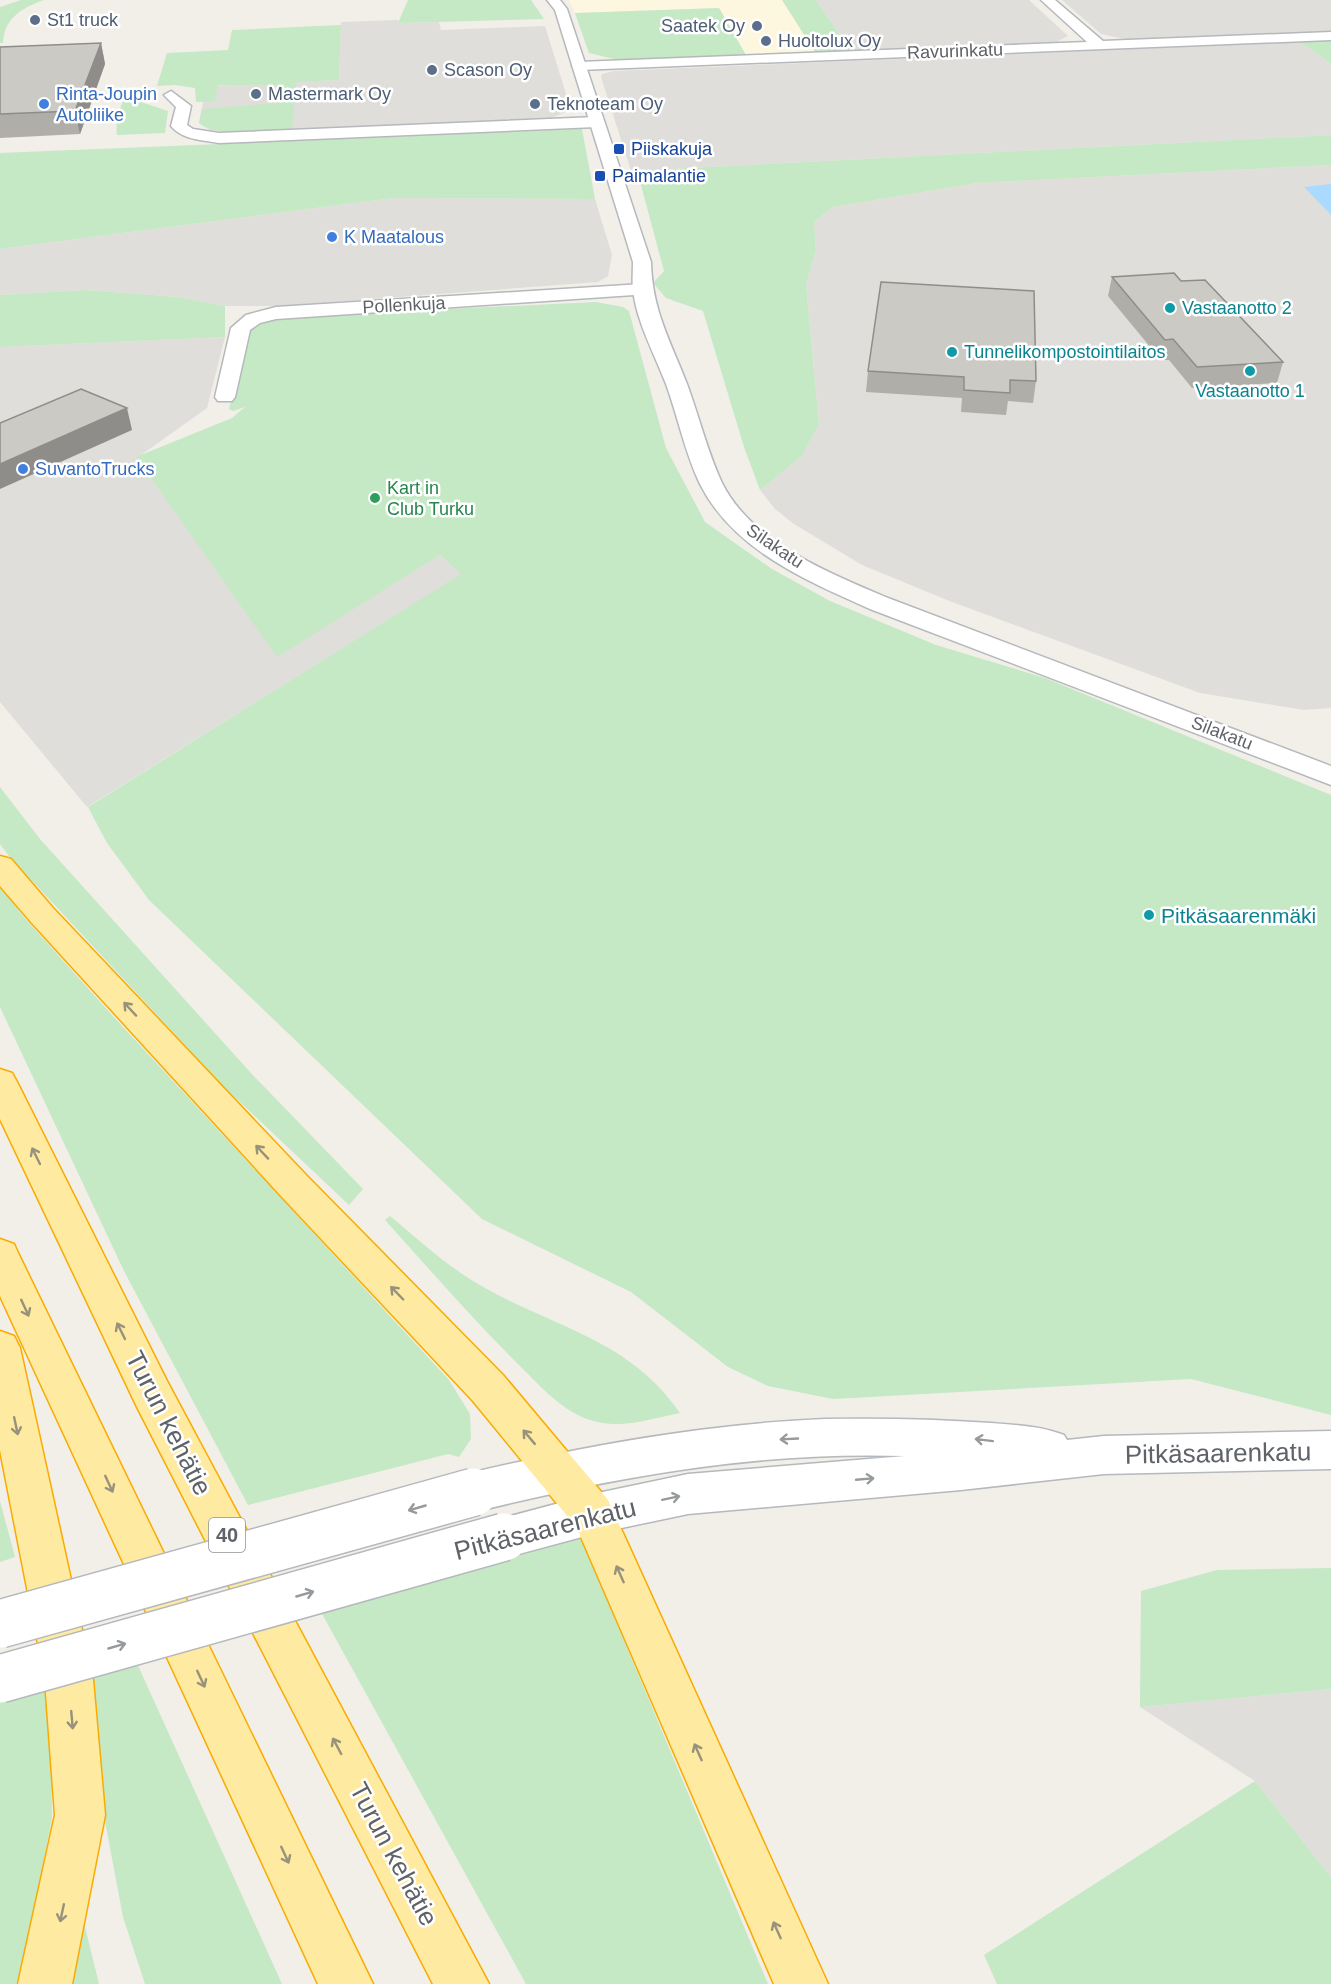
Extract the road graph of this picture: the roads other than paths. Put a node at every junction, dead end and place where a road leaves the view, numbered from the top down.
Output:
1 (553, 0) edge
2 (1047, 0) edge
3 (1331, 36) edge
4 (1098, 45) junction
5 (579, 66) junction
6 (171, 95) dead end
7 (596, 122) junction
8 (642, 290) junction
9 (225, 397) dead end
10 (1331, 776) edge
11 (0, 866) edge
12 (0, 1082) edge
13 (0, 1255) edge
14 (0, 1348) edge
15 (1331, 1450) edge
16 (1104, 1455) junction
17 (559, 1472) junction
18 (593, 1514) junction
19 (0, 1624) edge
20 (0, 1679) edge
21 (45, 1984) edge
22 (346, 1984) edge
23 (462, 1984) edge
24 (801, 1984) edge

1 - 5 street, Silakatu
2 - 4 street
3 - 4 street, Ravurinkatu
4 - 5 street, Ravurinkatu
5 - 7 street, Silakatu
6 - 7 street
7 - 8 street, Silakatu
8 - 9 street, Pollenkuja
8 - 10 street, Silakatu
17 -> 11 highway
23 -> 12 highway, Turun kehätie / 40
13 -> 22 highway
14 -> 21 highway
15 - 16 street, Pitkäsaarenkatu
16 -> 17 street, Pitkäsaarenkatu
18 -> 16 street, Pitkäsaarenkatu
17 - 18 highway
17 -> 19 street, Pitkäsaarenkatu, bridge
20 -> 18 street, Pitkäsaarenkatu, bridge
24 -> 18 highway

